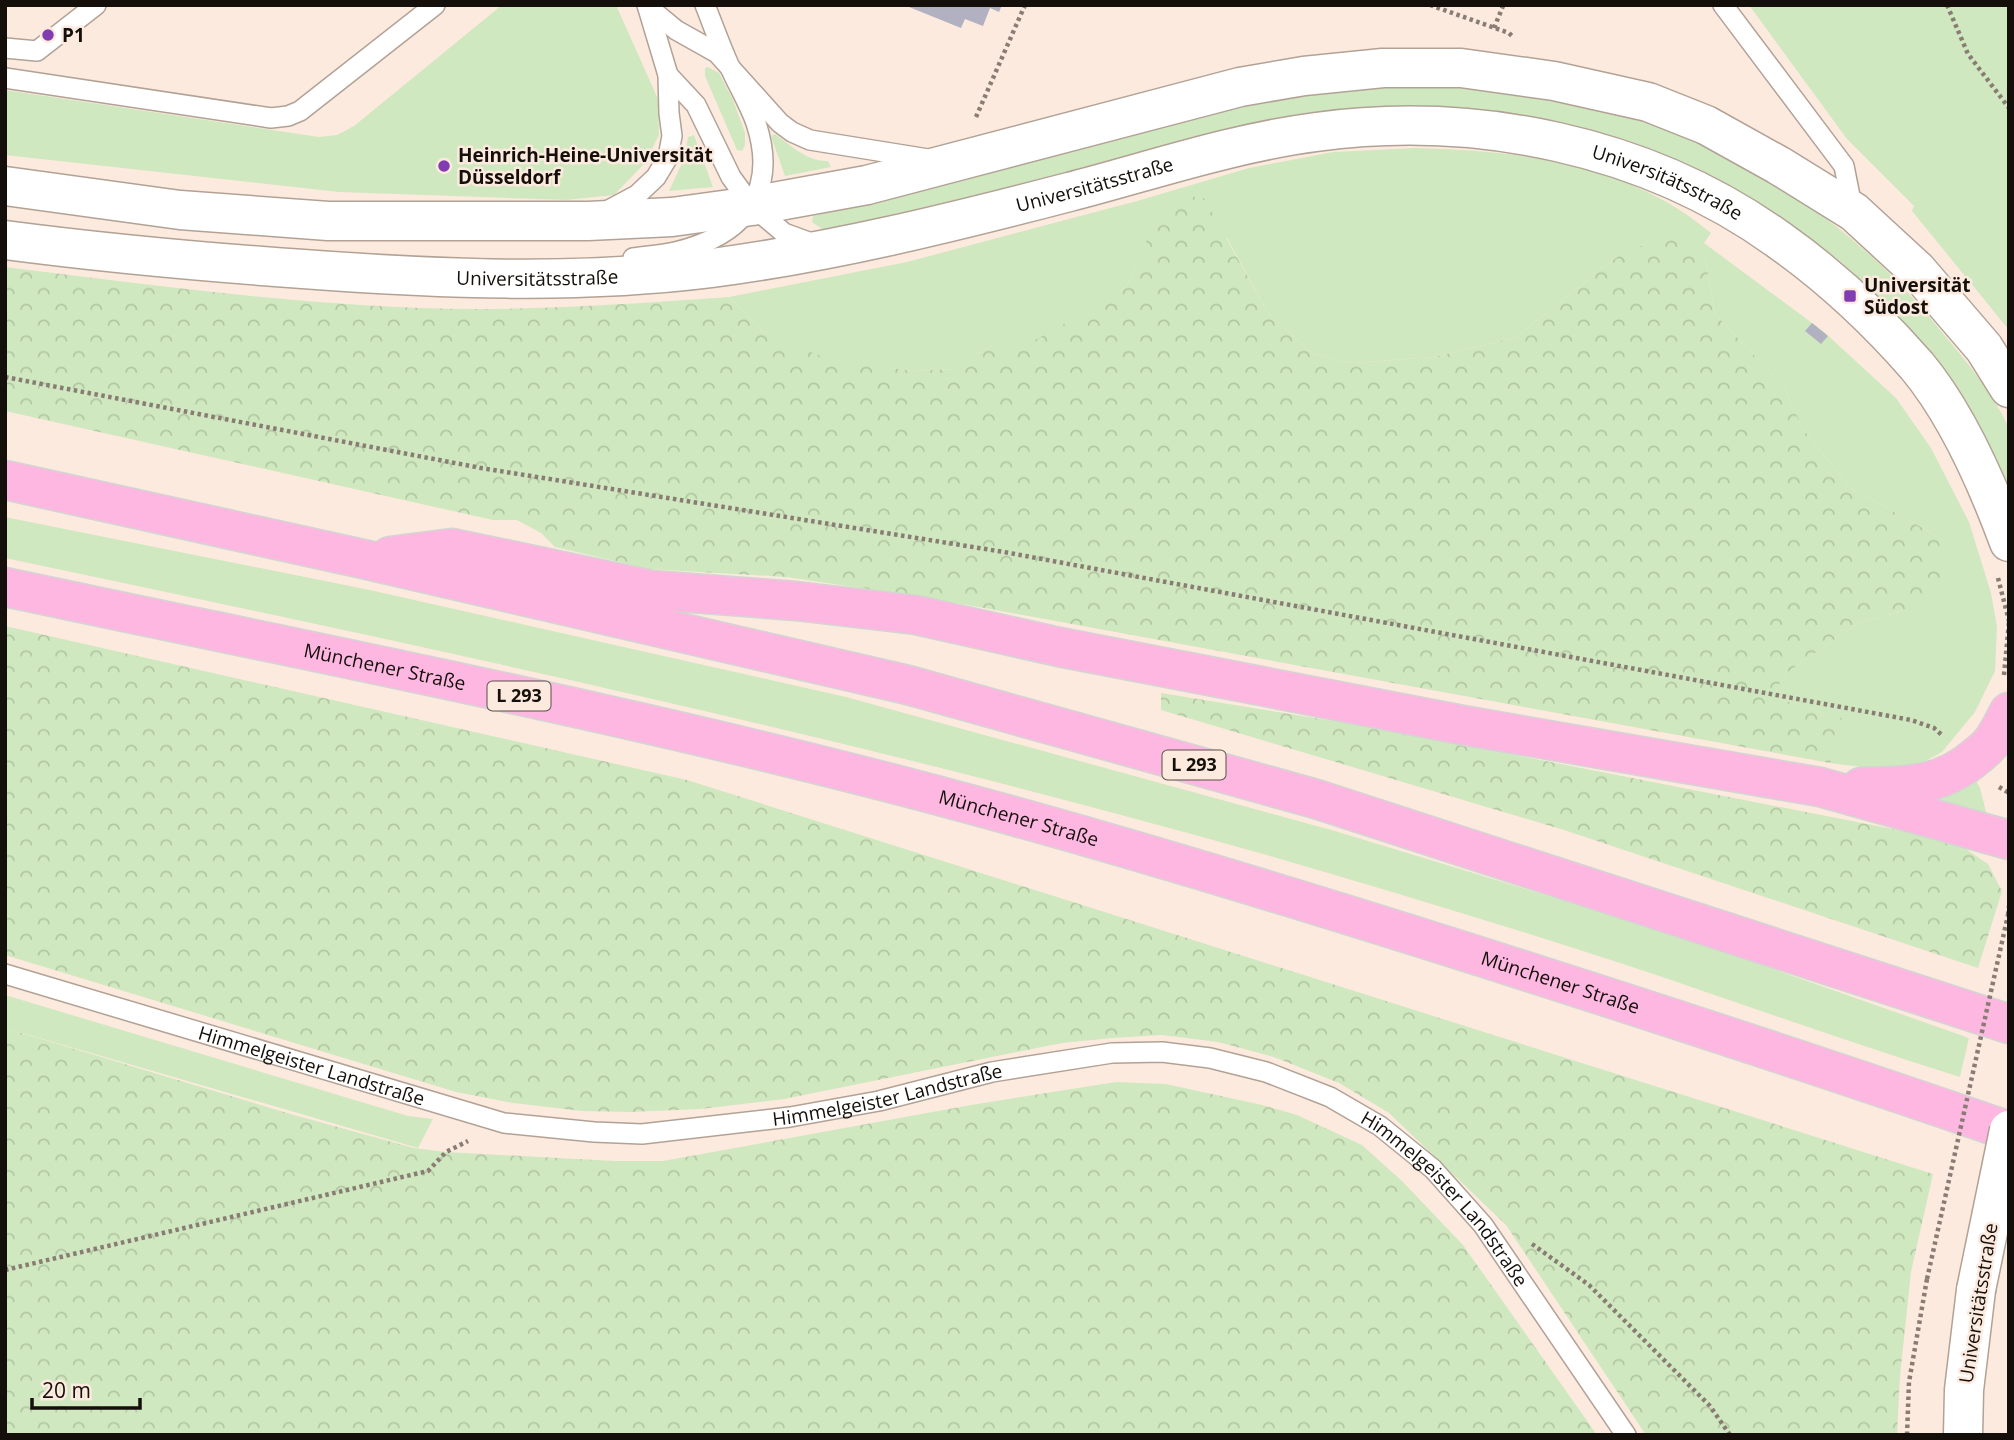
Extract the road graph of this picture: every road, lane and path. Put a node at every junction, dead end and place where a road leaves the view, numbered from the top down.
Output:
1 (96, 5) edge
2 (435, 5) edge
3 (705, 5) edge
4 (1025, 5) edge
5 (1723, 5) edge
6 (1947, 5) edge
7 (648, 6) edge
8 (1503, 6) edge
9 (1494, 28) dead end
10 (5, 48) edge
11 (728, 64) junction
12 (668, 75) junction
13 (5, 78) edge
14 (2009, 108) edge
15 (956, 163) junction
16 (5, 186) edge
17 (752, 206) junction
18 (1854, 212) junction
19 (588, 221) junction
20 (5, 240) edge
21 (843, 247) junction
22 (541, 277) junction
23 (5, 377) edge
24 (2009, 388) edge
25 (5, 481) edge
26 (2009, 542) edge
27 (363, 559) junction
28 (5, 587) edge
29 (2009, 712) edge
30 (1971, 761) junction
31 (1820, 787) junction
32 (2009, 840) edge
33 (2009, 906) edge
34 (2008, 915) edge
35 (5, 974) edge
36 (2009, 1024) edge
37 (504, 1123) junction
38 (2009, 1130) edge
39 (1483, 1225) junction
40 (5, 1270) edge
41 (1626, 1435) edge
42 (1730, 1435) edge
43 (1907, 1435) edge
44 (1963, 1435) edge

1 - 10 lane
2 - 13 lane
3 - 11 lane
4 - 15 path
5 - 18 lane
6 - 14 path
7 - 11 lane
7 - 12 lane
8 - 9 path
11 - 15 lane
11 - 17 lane
12 - 17 lane
12 - 19 lane
15 - 17 street
15 - 18 street
16 - 19 street
17 - 19 street
17 - 21 lane
17 - 22 lane
18 - 24 street
20 - 22 street, Universitätsstraße
21 - 22 street, Universitätsstraße
21 - 26 street, Universitätsstraße
23 - 30 path
25 - 27 highway, L 293
27 - 31 highway
27 - 36 highway, L 293
28 - 38 highway, Münchener Straße / L 293
29 - 30 highway
30 - 31 highway
31 - 32 highway
33 - 34 path
34 - 43 path, bridge
35 - 37 lane, Himmelgeister Landstraße
37 - 39 lane, Himmelgeister Landstraße
37 - 40 path
38 - 44 street, Universitätsstraße, bridge
39 - 41 lane, Himmelgeister Landstraße
39 - 42 path

